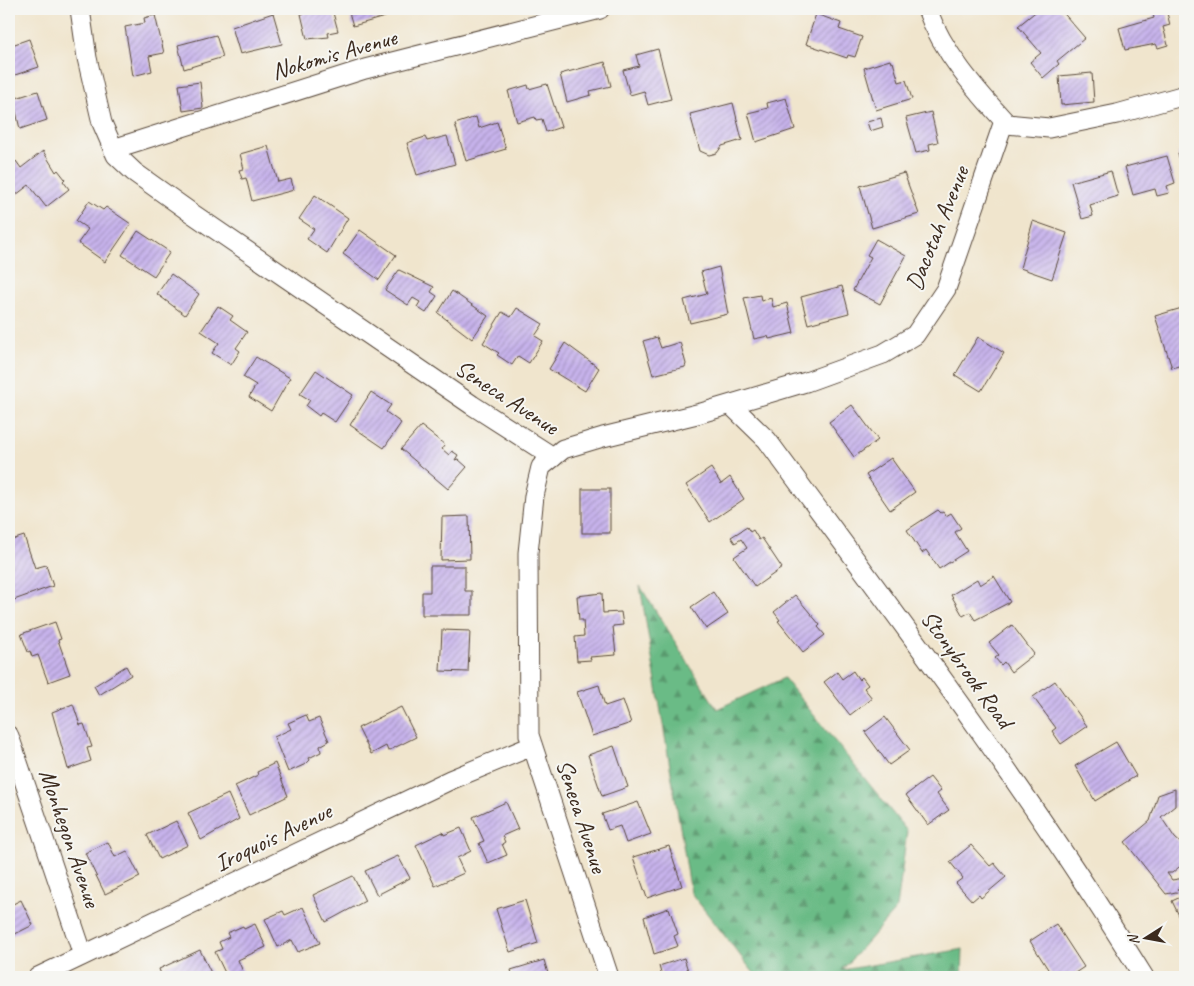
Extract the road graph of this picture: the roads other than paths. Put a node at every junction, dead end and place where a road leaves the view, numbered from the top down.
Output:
1 (80, 9) edge
2 (600, 9) edge
3 (927, 9) edge
4 (1185, 95) edge
5 (1004, 121) junction
6 (113, 149) junction
7 (731, 405) junction
8 (553, 457) junction
9 (9, 736) edge
10 (532, 746) junction
11 (83, 955) junction
12 (38, 977) edge
13 (609, 977) edge
14 (1144, 977) edge

1 - 6 street, Seneca Avenue
2 - 6 street, Nokomis Avenue
3 - 5 street
4 - 5 street
5 - 7 street, Dacotah Avenue
6 - 8 street, Seneca Avenue
7 - 8 street, Dacotah Avenue
7 - 14 street, Stonybrook Road
8 - 10 street, Seneca Avenue
9 - 11 street, Monhegon Avenue
10 - 11 street, Iroquois Avenue
10 - 13 street, Seneca Avenue
11 - 12 street, Iroquois Avenue

